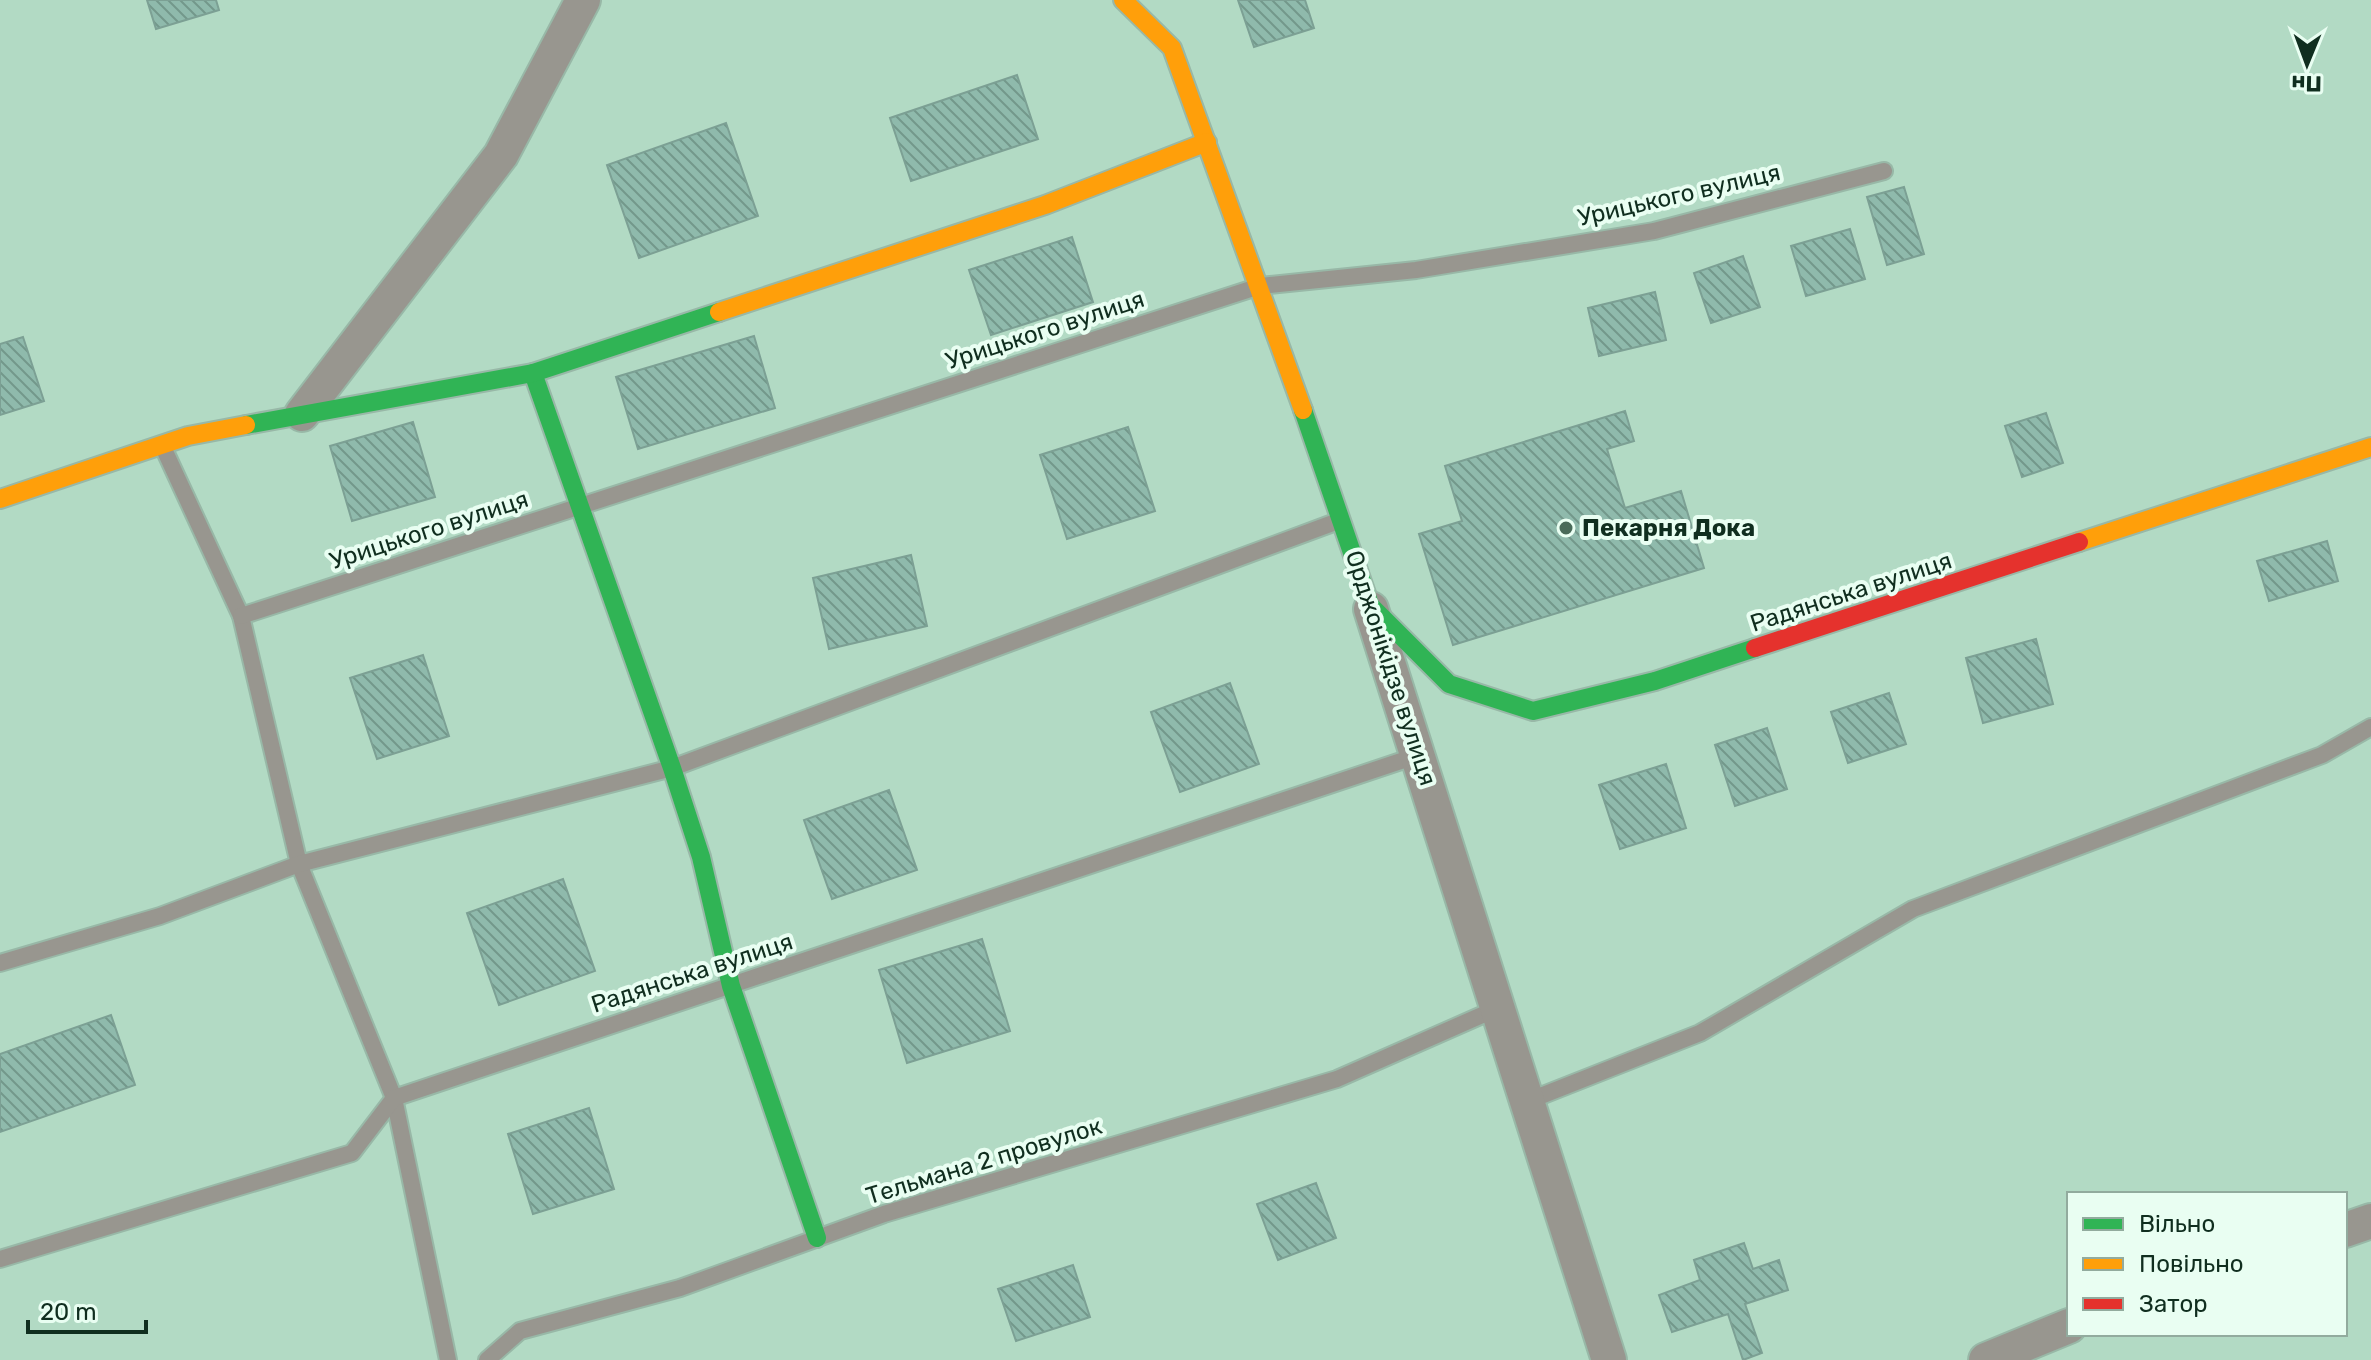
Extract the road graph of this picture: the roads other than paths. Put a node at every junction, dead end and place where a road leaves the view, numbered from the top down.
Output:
1 (583, 0) edge
2 (1123, 0) edge
3 (1207, 142) junction
4 (1884, 171) dead end
5 (1260, 286) junction
6 (533, 373) junction
7 (302, 414) junction
8 (162, 445) junction
9 (2371, 447) edge
10 (0, 499) edge
11 (581, 506) junction
12 (1343, 520) junction
13 (1370, 605) junction
14 (241, 616) junction
15 (2371, 727) edge
16 (1419, 755) junction
17 (672, 768) junction
18 (299, 864) junction
19 (0, 963) edge
20 (731, 986) junction
21 (1498, 1008) junction
22 (394, 1098) junction
23 (1528, 1101) junction
24 (2371, 1221) edge
25 (2347, 1229) edge
26 (817, 1238) junction
27 (0, 1259) edge
28 (2067, 1327) edge
29 (448, 1360) edge
30 (487, 1360) edge
31 (1609, 1360) edge
32 (1986, 1360) edge

1 - 7 street
2 - 3 street, Орджонікідзе вулиця
3 - 5 street, Орджонікідзе вулиця
3 - 6 street
4 - 5 lane, Урицького вулиця
5 - 11 lane, Урицького вулиця
5 - 12 street, Орджонікідзе вулиця
6 - 7 street
6 - 11 street
7 - 8 street
8 - 10 street
8 - 14 lane
9 - 13 street, Радянська вулиця
11 - 14 lane, Урицького вулиця
11 - 17 street
12 - 13 street, Орджонікідзе вулиця
12 - 17 lane
13 - 16 street, Орджонікідзе вулиця
14 - 18 lane
15 - 23 lane
16 - 20 lane, Радянська вулиця
16 - 21 street, Орджонікідзе вулиця
17 - 18 lane
17 - 20 street
18 - 19 lane
18 - 22 lane
20 - 22 lane, Радянська вулиця
20 - 26 street
21 - 23 street, Орджонікідзе вулиця
21 - 26 lane, Тельмана 2 провулок
22 - 27 lane
22 - 29 lane
23 - 31 street, Орджонікідзе вулиця
24 - 25 street
26 - 30 lane, Тельмана 2 провулок
28 - 32 street

